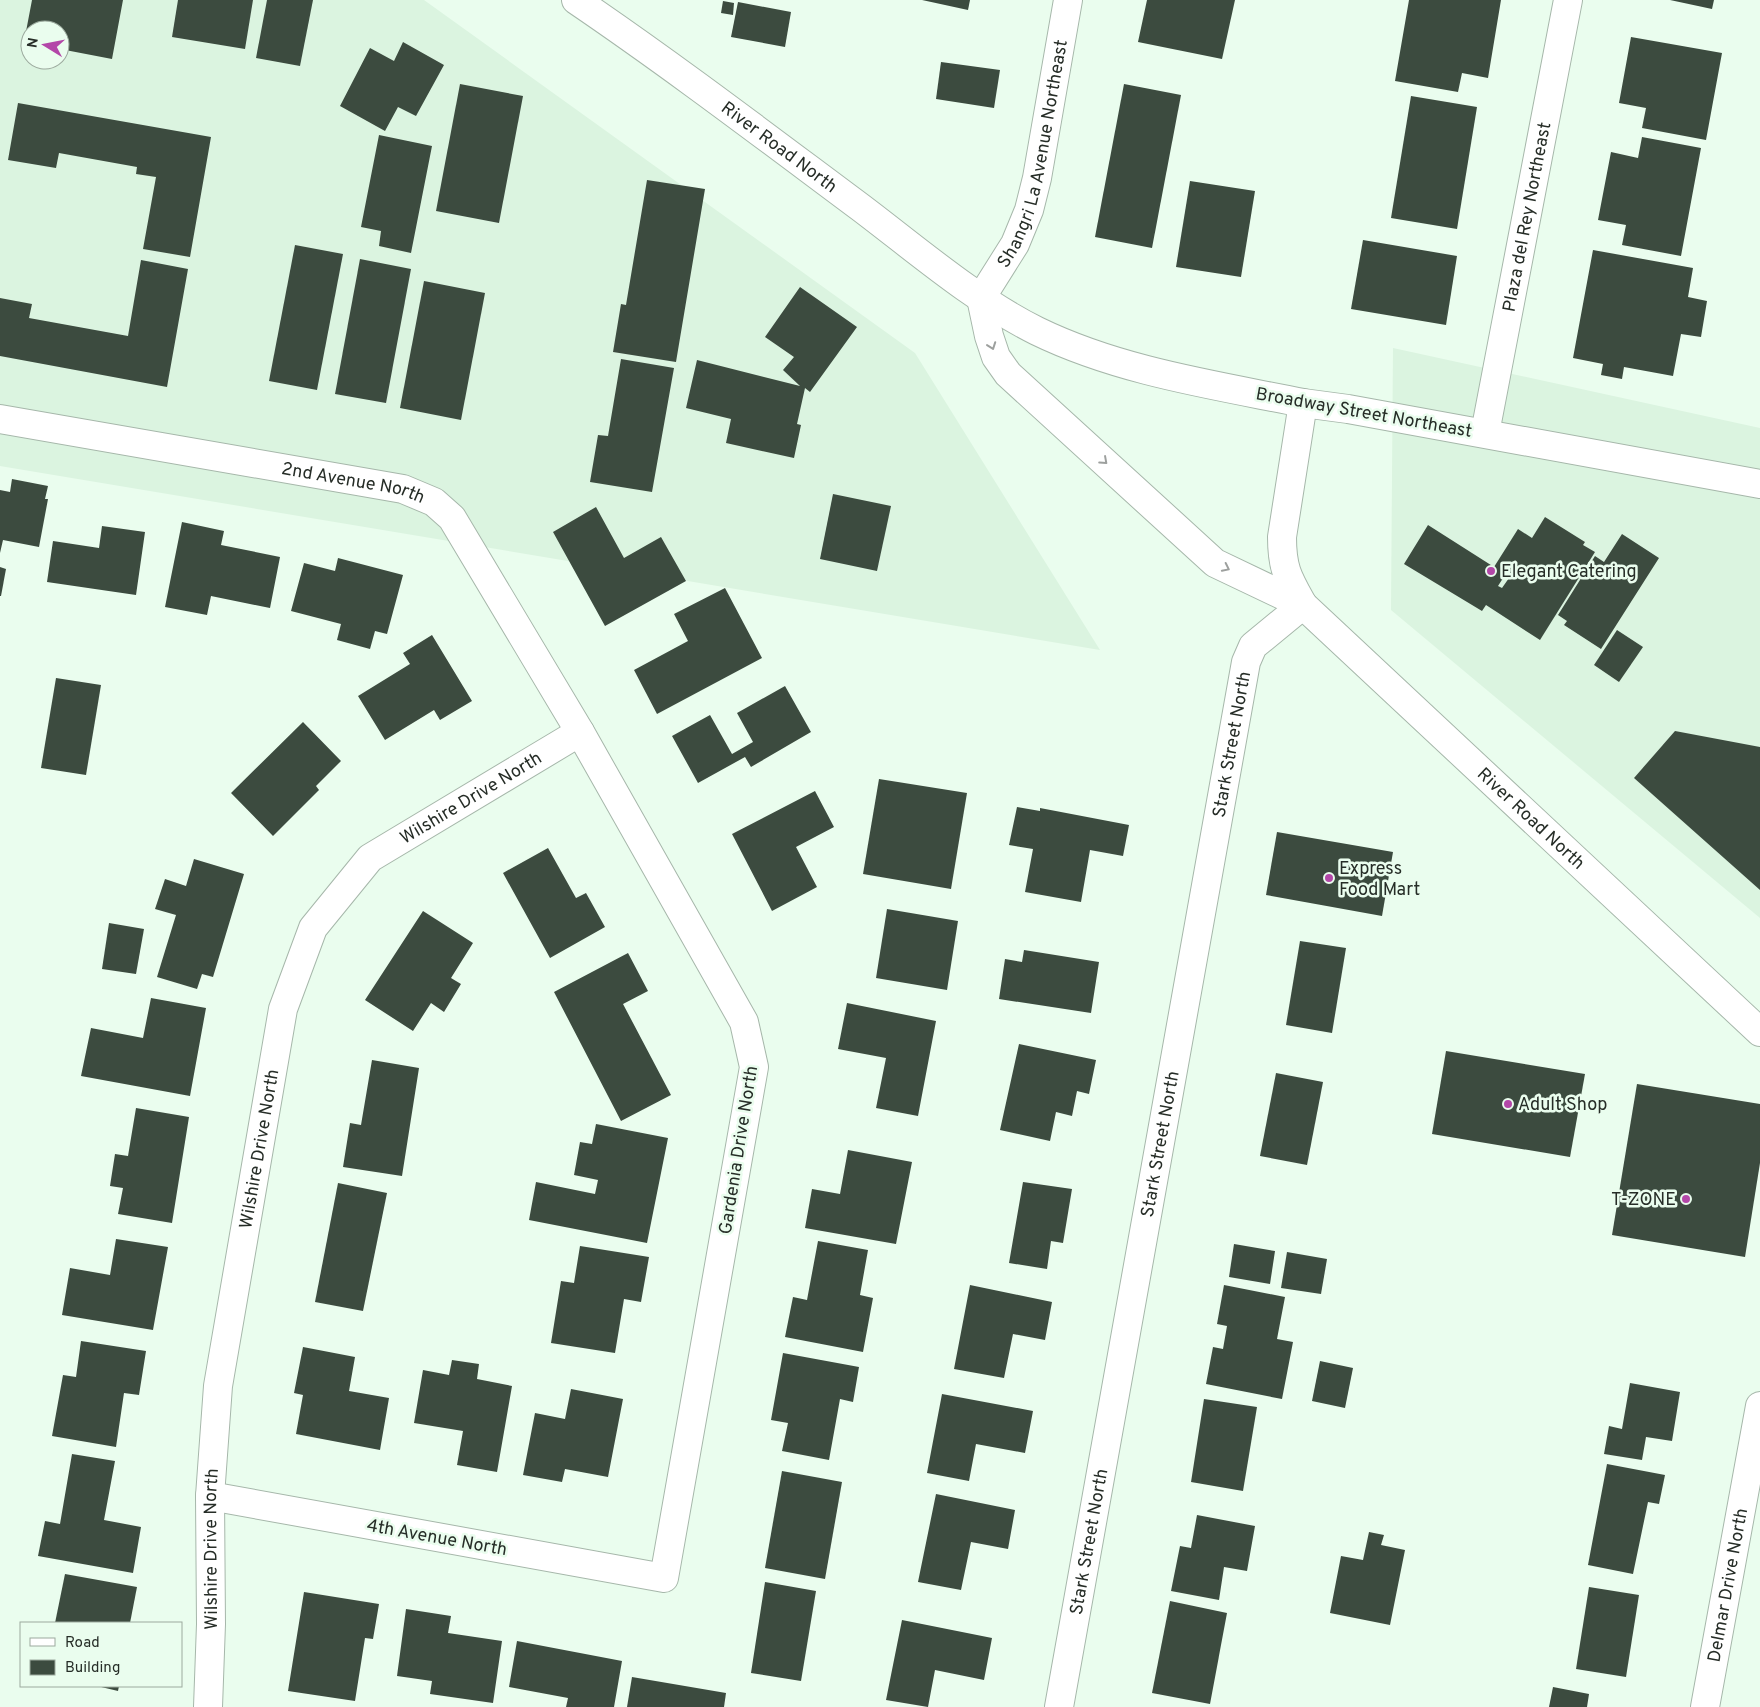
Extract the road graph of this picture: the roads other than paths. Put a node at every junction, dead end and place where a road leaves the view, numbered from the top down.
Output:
1 (576, 0) edge
2 (1068, 0) edge
3 (1568, 0) edge
4 (980, 298) junction
5 (1302, 403) junction
6 (0, 419) edge
7 (1485, 433) junction
8 (1760, 484) edge
9 (1304, 605) junction
10 (580, 732) junction
11 (1760, 1032) edge
12 (1760, 1406) edge
13 (210, 1496) junction
14 (664, 1578) joint
15 (208, 1707) edge
16 (1058, 1707) edge
17 (1706, 1707) edge

1 - 4 street, River Road North
2 - 4 street, Shangri La Avenue Northeast
3 - 7 street, Plaza del Rey Northeast
4 - 5 street, Broadway Street Northeast
4 -> 9 street
5 - 7 street, Broadway Street Northeast
5 - 9 street
6 - 10 street, 2nd Avenue North
7 - 8 street, Broadway Street Northeast
9 - 11 street, River Road North
9 - 16 street, Stark Street North
10 - 13 street, Wilshire Drive North
10 - 14 street, Gardenia Drive North
12 - 17 street, Delmar Drive North
13 - 14 street, 4th Avenue North
13 - 15 street, Wilshire Drive North

